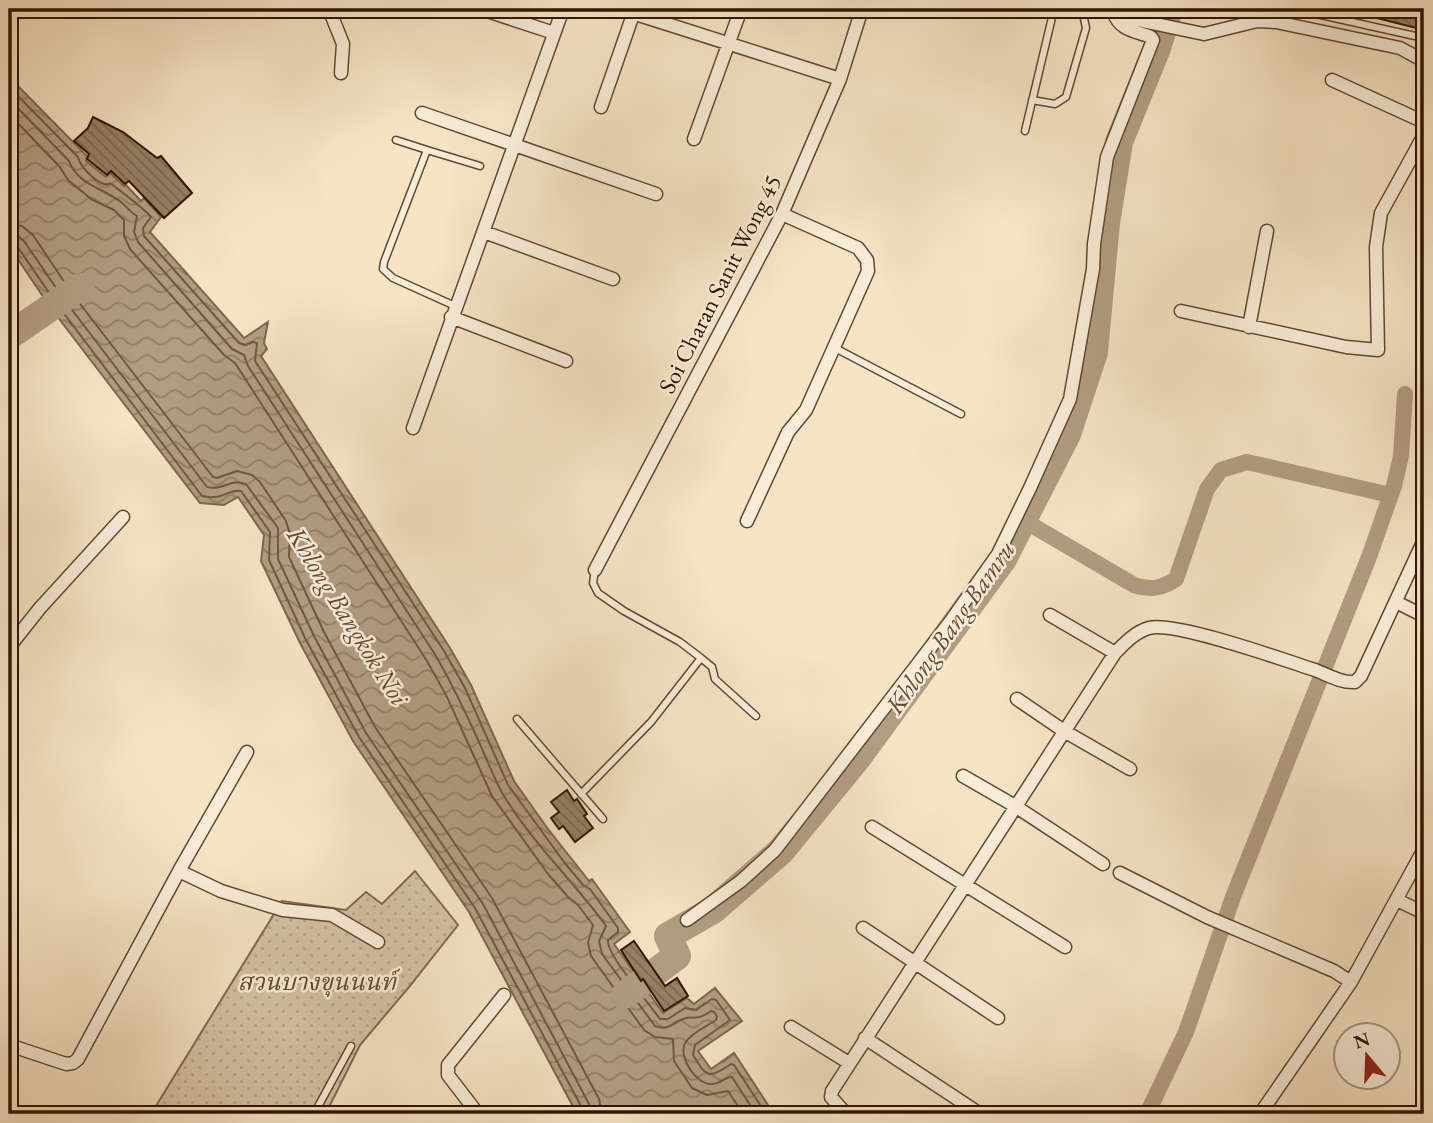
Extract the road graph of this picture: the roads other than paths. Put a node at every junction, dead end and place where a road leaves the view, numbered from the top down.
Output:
1 (329, 9) edge
2 (481, 9) edge
3 (564, 9) edge
4 (620, 9) edge
5 (741, 9) edge
6 (862, 9) edge
7 (1054, 9) edge
8 (1082, 9) edge
9 (1234, 9) edge
10 (1294, 9) edge
11 (635, 11) edge
12 (1114, 13) edge
13 (1266, 17) edge
14 (554, 33) junction
15 (1424, 38) edge
16 (729, 44) junction
17 (1424, 61) edge
18 (341, 73) dead end
19 (840, 79) junction
20 (1332, 80) dead end
21 (1032, 100) junction
22 (601, 107) dead end
23 (422, 113) dead end
24 (1424, 122) edge
25 (1025, 131) dead end
26 (1424, 135) edge
27 (694, 139) dead end
28 (396, 141) dead end
29 (513, 146) junction
30 (426, 150) junction
31 (480, 166) dead end
32 (656, 194) dead end
33 (782, 214) junction
34 (1267, 231) dead end
35 (484, 232) junction
36 (613, 279) dead end
37 (1181, 311) dead end
38 (453, 312) junction
39 (1249, 327) junction
40 (835, 348) junction
41 (566, 361) dead end
42 (961, 414) dead end
43 (413, 428) dead end
44 (123, 517) dead end
45 (747, 521) dead end
46 (1424, 540) edge
47 (595, 570) joint
48 (1396, 601) junction
49 (1050, 615) dead end
50 (1424, 616) edge
51 (9, 647) edge
52 (1115, 653) junction
53 (701, 658) junction
54 (1017, 699) dead end
55 (756, 716) dead end
56 (517, 719) dead end
57 (1064, 731) junction
58 (247, 752) dead end
59 (1130, 769) dead end
60 (963, 776) dead end
61 (581, 794) junction
62 (1015, 806) junction
63 (603, 819) dead end
64 (872, 827) dead end
65 (1424, 849) edge
66 (1103, 864) dead end
67 (179, 870) junction
68 (1120, 873) dead end
69 (965, 884) junction
70 (1398, 900) junction
71 (1424, 913) edge
72 (687, 920) dead end
73 (863, 928) dead end
74 (378, 942) dead end
75 (1065, 947) dead end
76 (915, 961) junction
77 (1352, 982) junction
78 (504, 995) dead end
79 (998, 1018) dead end
80 (791, 1027) dead end
81 (865, 1038) junction
82 (9, 1045) edge
83 (351, 1046) dead end
84 (849, 1063) junction
85 (314, 1114) edge
86 (478, 1114) edge
87 (846, 1114) edge
88 (980, 1114) edge
89 (1260, 1114) edge

1 - 18 street
2 - 14 street
3 - 14 street
4 - 11 street
5 - 16 street
6 - 19 street, Soi Charan Sanit Wong 45
7 - 21 lane
8 - 21 lane
9 - 13 street
10 - 15 lane
11 - 16 street
11 - 22 street
12 - 13 street
12 - 72 street
13 - 17 street
14 - 29 street
16 - 19 street
16 - 27 street
19 - 33 street, Soi Charan Sanit Wong 45
20 - 24 street
21 - 25 lane
23 - 29 street
26 - 39 street
28 - 30 lane
29 - 32 street
29 - 35 street
30 - 31 lane
30 - 38 lane
33 - 40 street
33 - 47 street, Soi Charan Sanit Wong 45
34 - 39 street
35 - 36 street
35 - 38 street
37 - 39 street
38 - 41 street
38 - 43 street
40 - 42 lane
40 - 45 street
44 - 51 street
46 - 48 street
47 - 53 lane
48 - 50 street
48 - 52 street
49 - 52 street
52 - 57 street
53 - 55 lane
53 - 61 lane
54 - 57 street
56 - 61 lane
57 - 59 street
57 - 62 street
58 - 67 street
60 - 62 street
61 - 63 lane
62 - 66 street
62 - 69 street
64 - 69 street
65 - 70 street
67 - 74 street
67 - 82 street
68 - 77 street
69 - 75 street
69 - 76 street
70 - 71 street
70 - 77 street
73 - 76 street
76 - 79 street
76 - 81 street
77 - 89 street
78 - 86 street
80 - 84 street
81 - 84 street
81 - 88 street
83 - 85 lane
84 - 87 street

